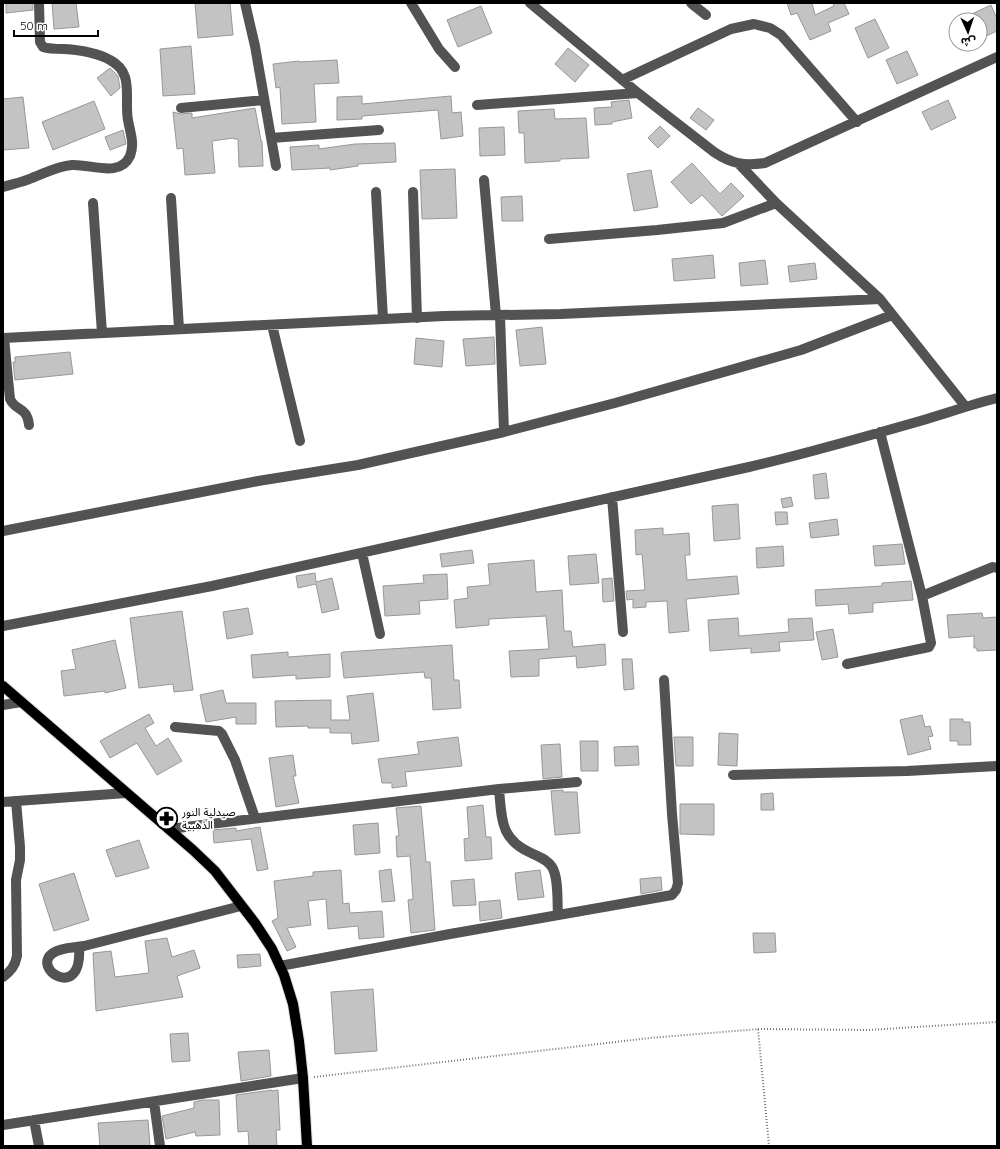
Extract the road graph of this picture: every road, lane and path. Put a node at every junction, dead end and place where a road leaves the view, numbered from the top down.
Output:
1 (39, 3) edge
2 (245, 3) edge
3 (411, 3) edge
4 (530, 3) edge
5 (691, 3) edge
6 (706, 15) dead end
7 (997, 58) edge
8 (455, 68) dead end
9 (622, 80) junction
10 (638, 93) junction
11 (264, 100) junction
12 (477, 105) dead end
13 (181, 108) dead end
14 (857, 122) junction
15 (379, 130) dead end
16 (271, 138) junction
17 (740, 164) junction
18 (276, 166) dead end
19 (484, 180) dead end
20 (3, 187) edge
21 (376, 192) dead end
22 (413, 192) dead end
23 (170, 198) dead end
24 (93, 203) dead end
25 (776, 203) junction
26 (549, 239) dead end
27 (880, 300) junction
28 (892, 314) junction
29 (498, 315) junction
30 (417, 318) junction
31 (383, 319) junction
32 (272, 325) junction
33 (179, 330) junction
34 (102, 333) junction
35 (3, 338) edge
36 (997, 398) edge
37 (965, 406) junction
38 (29, 425) dead end
39 (504, 432) junction
40 (880, 432) junction
41 (300, 440) dead end
42 (612, 497) junction
43 (3, 531) edge
44 (362, 553) junction
45 (997, 568) edge
46 (922, 596) junction
47 (3, 626) edge
48 (623, 632) dead end
49 (380, 634) dead end
50 (847, 664) dead end
51 (664, 680) dead end
52 (3, 686) edge
53 (21, 702) junction
54 (3, 706) edge
55 (175, 727) dead end
56 (997, 766) edge
57 (733, 775) dead end
58 (577, 782) dead end
59 (499, 789) junction
60 (126, 793) junction
61 (16, 801) junction
62 (3, 802) edge
63 (255, 818) junction
64 (169, 829) junction
65 (241, 906) junction
66 (558, 915) junction
67 (79, 947) dead end
68 (280, 966) junction
69 (3, 977) edge
70 (997, 1022) edge
71 (758, 1029) junction
72 (303, 1078) junction
73 (154, 1102) junction
74 (34, 1120) junction
75 (3, 1125) edge
76 (39, 1146) edge
77 (160, 1146) edge
78 (307, 1146) edge
79 (769, 1146) edge

1 - 20 street
2 - 11 street
3 - 8 street
4 - 9 street
5 - 6 street
7 - 14 street
9 - 10 street
9 - 14 street
10 - 12 street
10 - 17 street
11 - 13 street
11 - 16 street
14 - 17 street
15 - 16 street
16 - 18 street
17 - 25 street
19 - 29 street
21 - 31 street
22 - 30 street
23 - 33 street
24 - 34 street
25 - 26 street
25 - 27 street
27 - 28 street
27 - 29 street
28 - 37 street
28 - 39 street
29 - 30 street
29 - 39 street
30 - 31 street
31 - 32 street
32 - 33 street
32 - 41 street
33 - 34 street
34 - 35 street
35 - 38 street
36 - 37 street
37 - 40 street
39 - 43 street
40 - 42 street
40 - 46 street
42 - 44 street
42 - 48 street
44 - 47 street
44 - 49 street
45 - 46 street
46 - 50 street
51 - 66 street
52 - 53 main road
53 - 54 street
53 - 60 main road
55 - 63 street
56 - 57 street
58 - 59 street
59 - 63 street
59 - 66 street
60 - 61 street
60 - 64 main road
61 - 62 street
61 - 69 street
63 - 64 street
64 - 65 main road
65 - 67 street
65 - 68 main road
66 - 68 street
68 - 72 main road
70 - 71 path
71 - 72 path
71 - 79 path
72 - 73 street
72 - 78 main road
73 - 74 street
73 - 77 street
74 - 75 street
74 - 76 street

